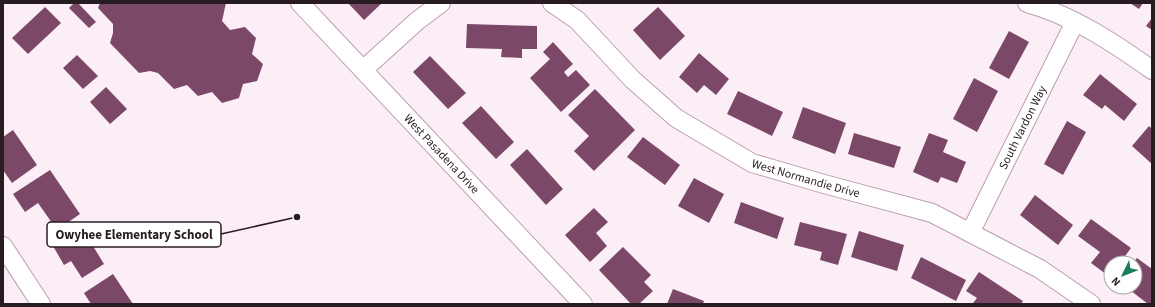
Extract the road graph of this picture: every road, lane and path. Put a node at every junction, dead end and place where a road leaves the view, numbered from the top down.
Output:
1 (300, 3) edge
2 (441, 3) edge
3 (552, 3) edge
4 (1027, 3) edge
5 (1075, 22) junction
6 (363, 70) junction
7 (1152, 70) edge
8 (970, 233) junction
9 (3, 246) edge
10 (41, 304) edge
11 (583, 304) edge
12 (1091, 304) edge

1 - 6 street, West Pasadena Drive
2 - 6 street
3 - 8 street, West Normandie Drive
4 - 5 street
5 - 7 street
5 - 8 street, South Vardon Way
6 - 11 street, West Pasadena Drive
8 - 12 street, West Normandie Drive
9 - 10 street

